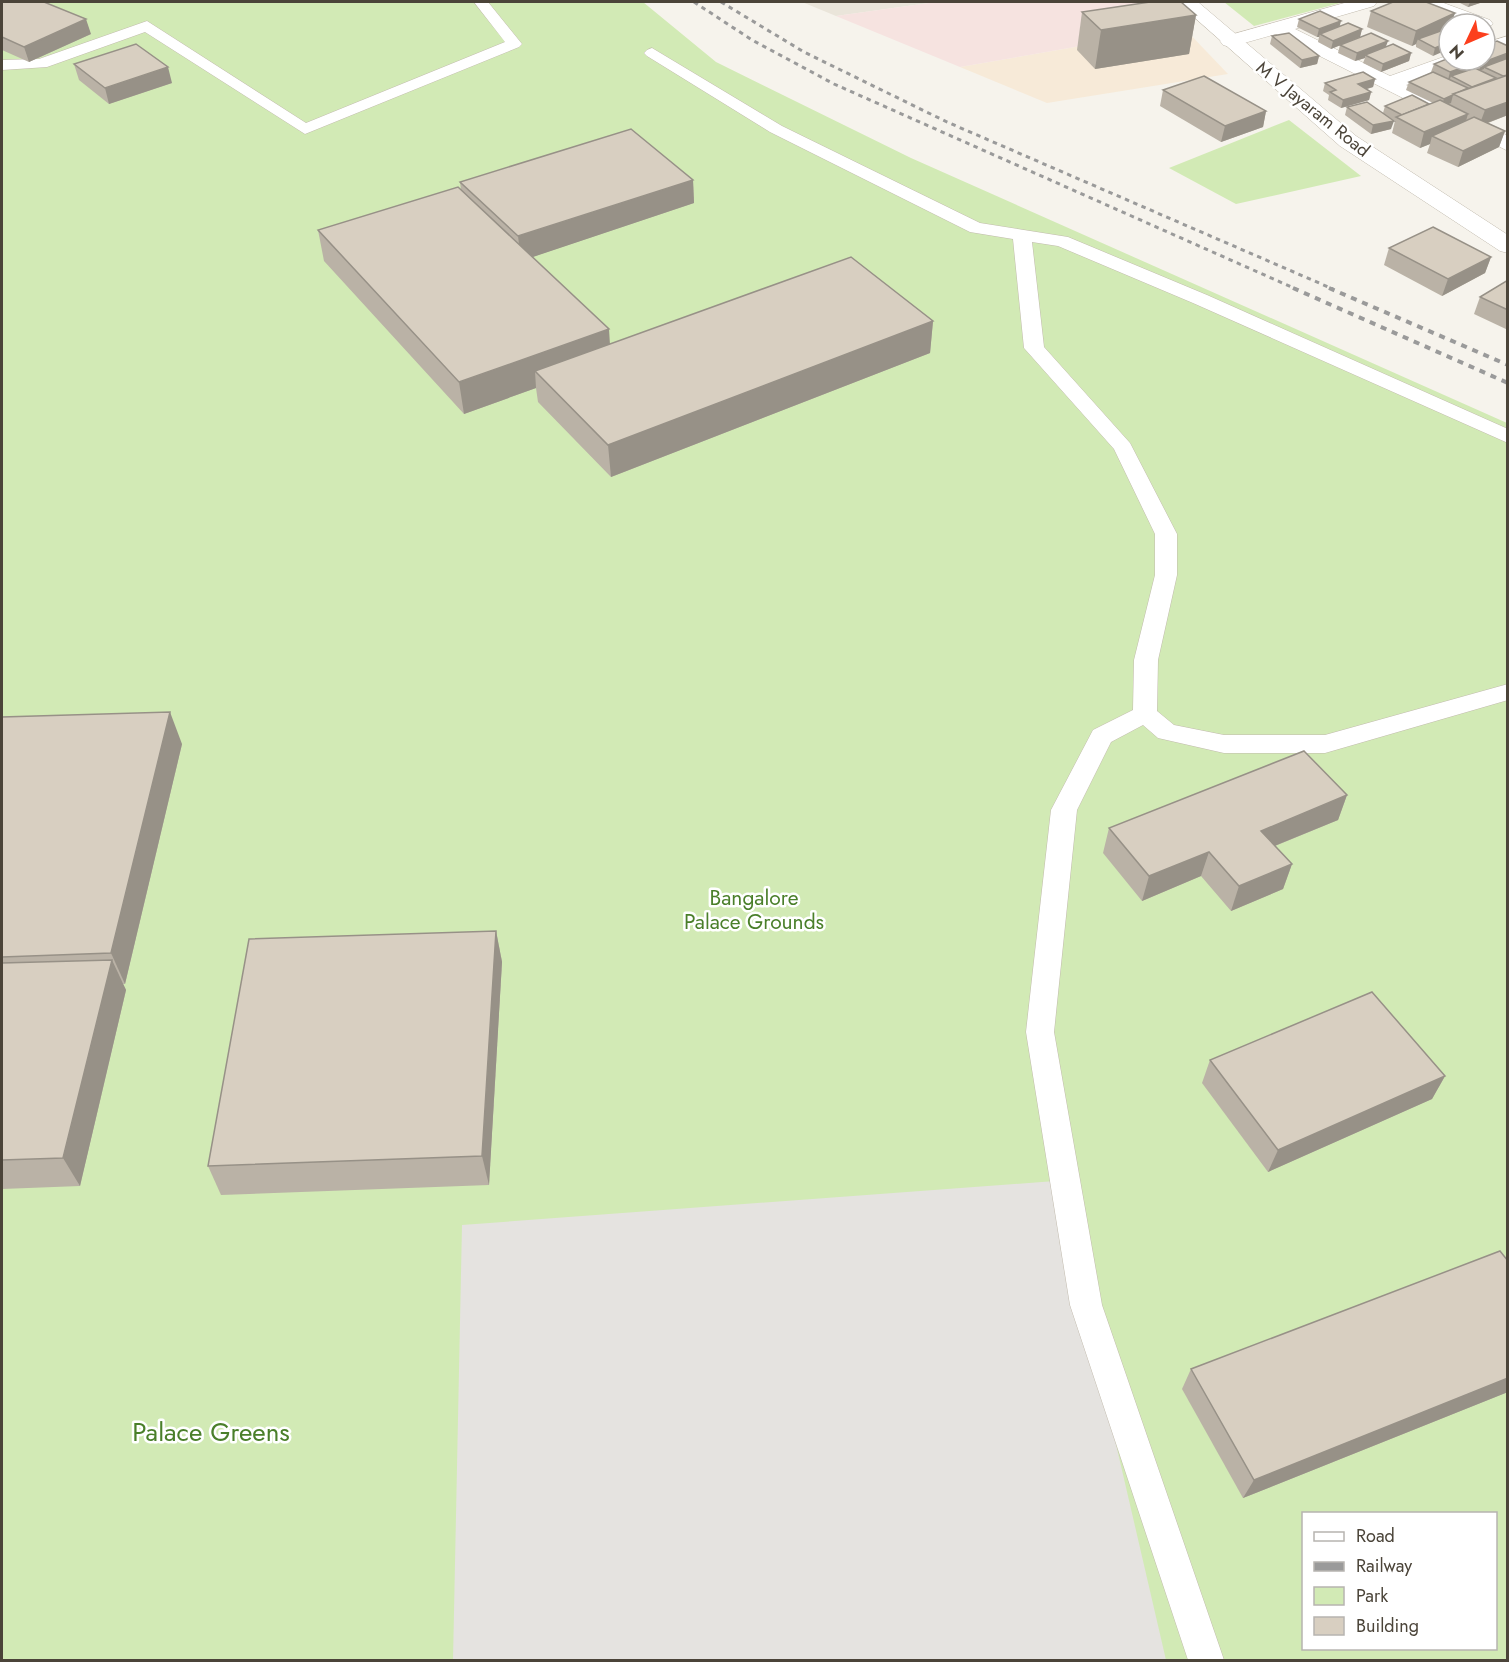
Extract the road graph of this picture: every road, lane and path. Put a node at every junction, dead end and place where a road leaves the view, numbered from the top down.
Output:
1 (481, 2) edge
2 (1187, 2) edge
3 (1367, 2) edge
4 (1425, 2) edge
5 (1452, 12) edge
6 (1277, 27) junction
7 (1230, 41) junction
8 (652, 53) dead end
9 (2, 65) edge
10 (1437, 66) edge
11 (1388, 84) junction
12 (1508, 124) edge
13 (1484, 133) junction
14 (1508, 145) edge
15 (1022, 235) junction
16 (1508, 246) edge
17 (1508, 437) edge
18 (1508, 692) edge
19 (1145, 714) junction
20 (1206, 1660) edge

1 - 9 lane
2 - 7 street, M V Jayaram Road
3 - 6 street
4 - 5 street
6 - 7 street
6 - 11 street
7 - 16 street, M V Jayaram Road
8 - 15 lane
10 - 11 street
11 - 13 street
12 - 13 street
13 - 14 street
15 - 17 lane
15 - 19 lane
18 - 19 lane
19 - 20 lane

